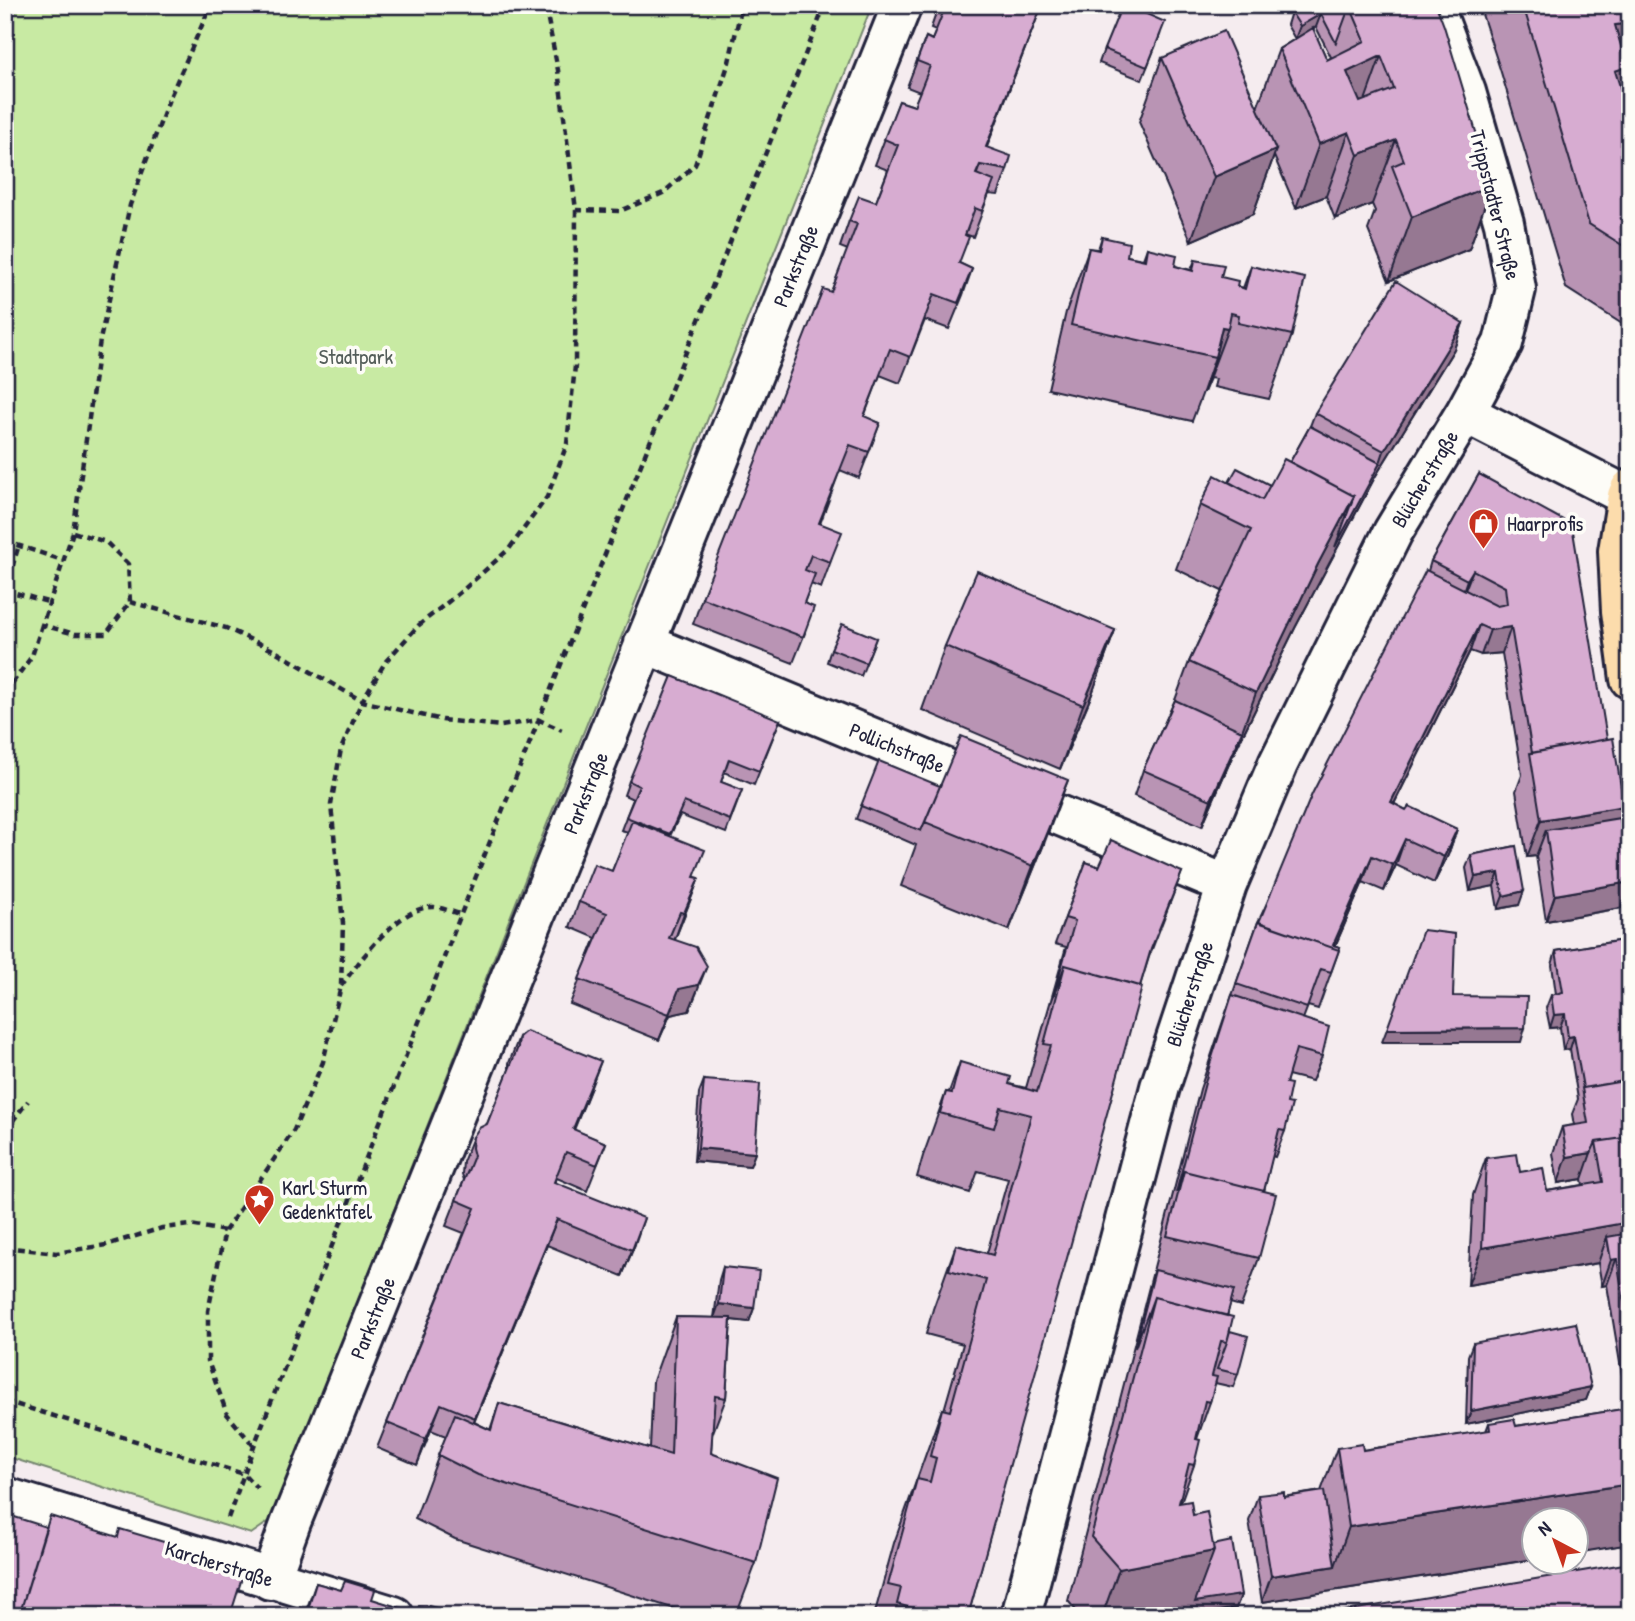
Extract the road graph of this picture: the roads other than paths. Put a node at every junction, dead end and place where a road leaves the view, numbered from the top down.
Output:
1 (901, 5) edge
2 (1433, 5) edge
3 (1465, 413) junction
4 (1628, 493) edge
5 (644, 643) junction
6 (1630, 678) edge
7 (1227, 885) junction
8 (5, 1497) edge
9 (270, 1580) junction
10 (394, 1616) edge
11 (1021, 1616) edge

1 - 5 street, Parkstraße
2 - 3 street, Trippstadter Straße
3 - 4 street
3 - 7 street, Blücherstraße
4 - 6 main road
5 - 7 street, Pollichstraße
5 - 9 street, Parkstraße
7 - 11 street, Blücherstraße
8 - 9 street, Karcherstraße
9 - 10 street, Karcherstraße

